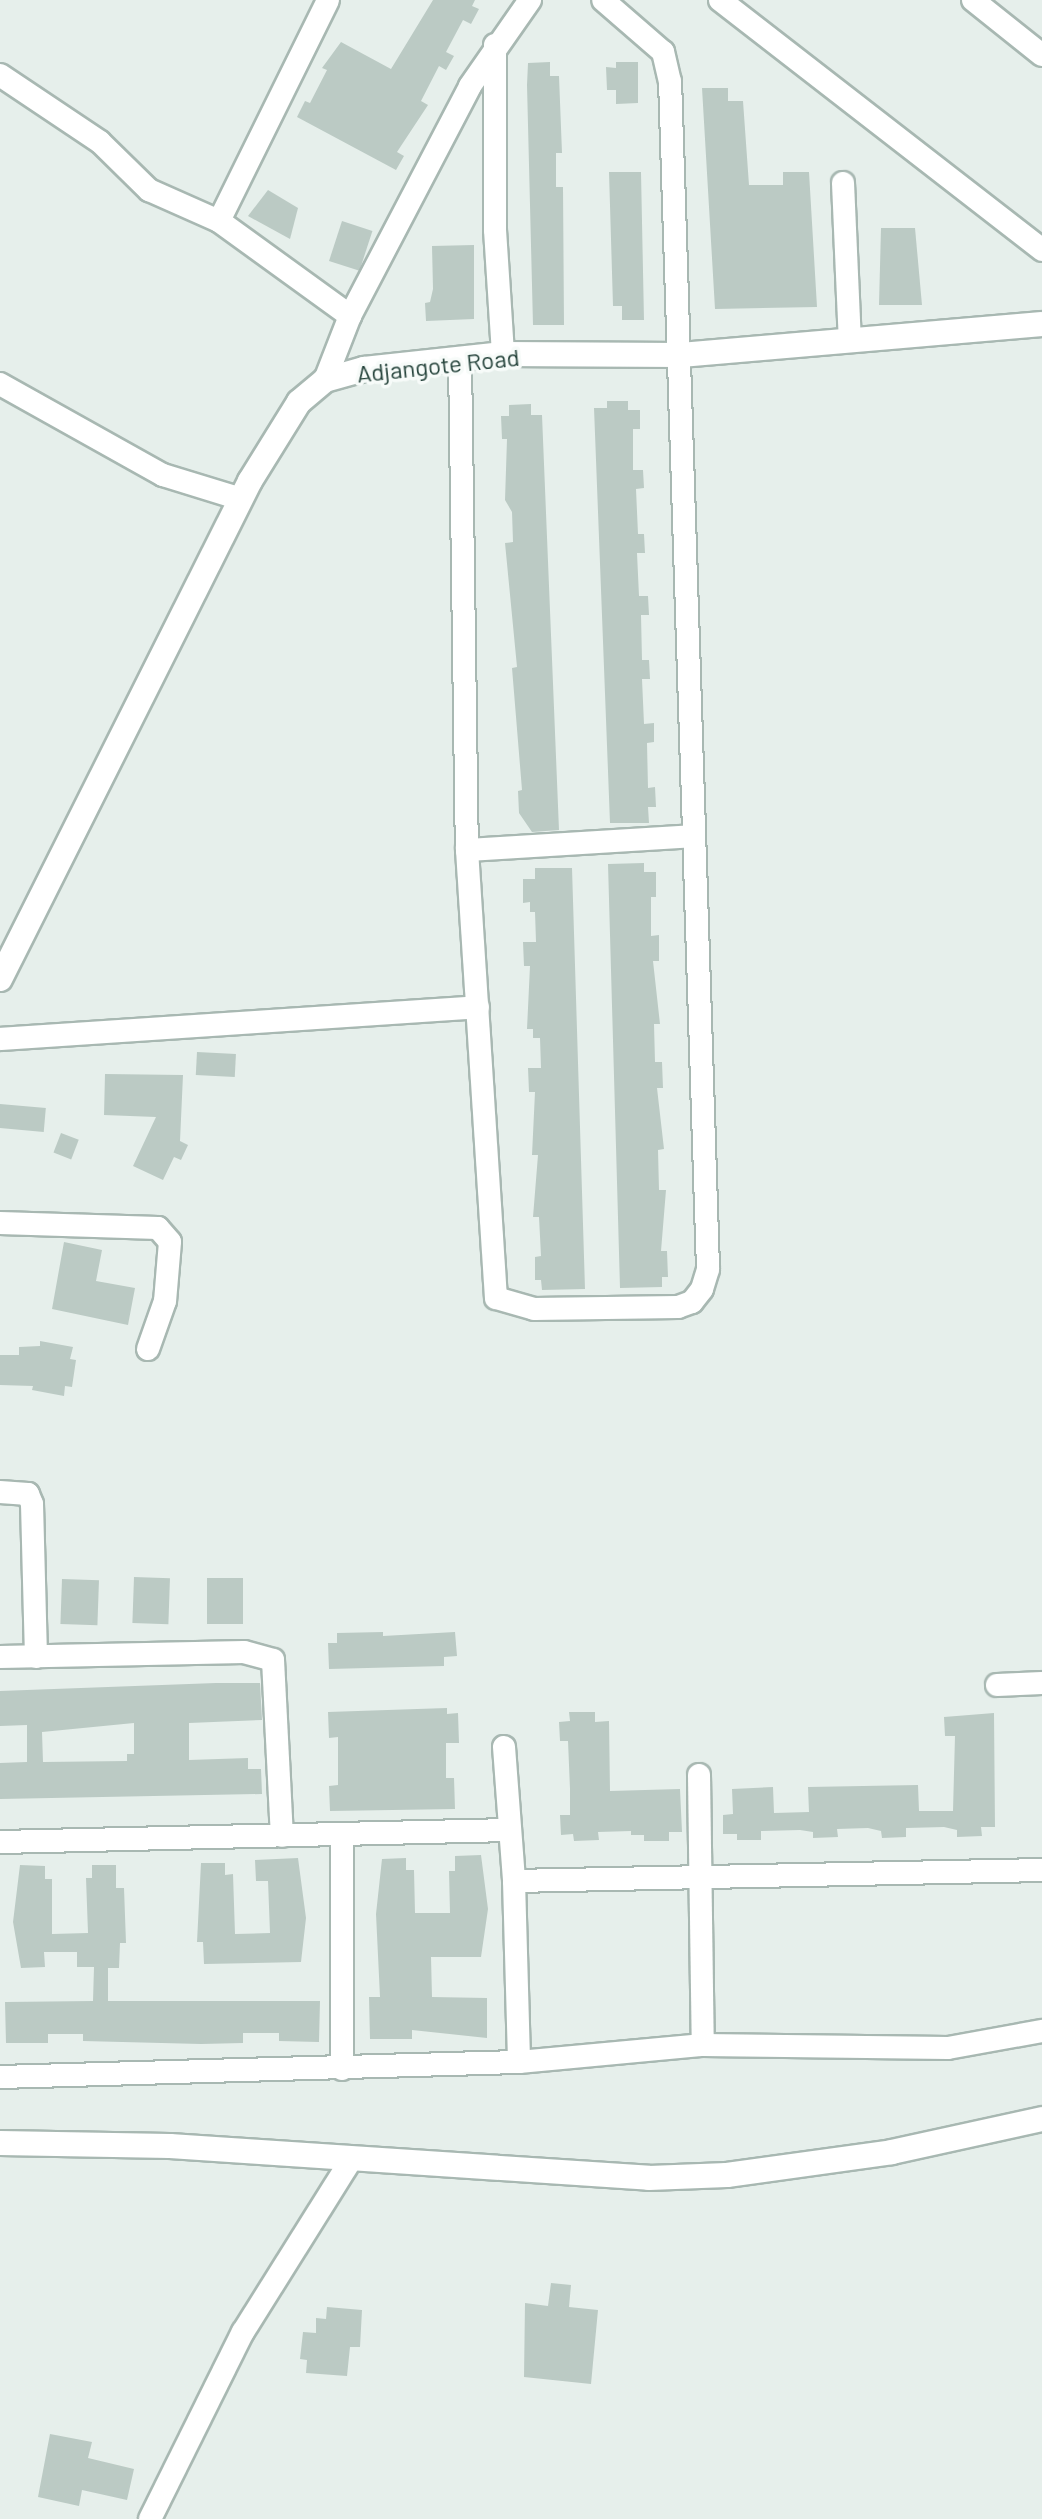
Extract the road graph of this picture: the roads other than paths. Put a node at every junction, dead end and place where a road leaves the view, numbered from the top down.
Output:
1 (328, 0) edge
2 (530, 0) edge
3 (603, 0) edge
4 (720, 0) edge
5 (973, 0) edge
6 (495, 45) junction
7 (1042, 55) edge
8 (0, 75) edge
9 (843, 183) dead end
10 (219, 221) junction
11 (1042, 250) edge
12 (350, 316) junction
13 (1042, 324) edge
14 (850, 341) junction
15 (503, 354) junction
16 (681, 355) junction
17 (460, 358) junction
18 (325, 380) junction
19 (0, 384) edge
20 (241, 499) junction
21 (693, 836) junction
22 (467, 850) junction
23 (0, 979) edge
24 (478, 1007) junction
25 (0, 1039) edge
26 (0, 1223) edge
27 (148, 1349) dead end
28 (0, 1492) edge
29 (0, 1657) edge
30 (36, 1657) junction
31 (1042, 1683) edge
32 (997, 1685) dead end
33 (504, 1747) dead end
34 (699, 1775) dead end
35 (510, 1830) junction
36 (342, 1835) junction
37 (282, 1836) junction
38 (0, 1842) edge
39 (1042, 1870) edge
40 (705, 1877) junction
41 (514, 1881) junction
42 (1042, 2031) edge
43 (703, 2045) junction
44 (519, 2062) junction
45 (342, 2069) junction
46 (0, 2077) edge
47 (1042, 2119) edge
48 (0, 2143) edge
49 (352, 2158) junction
50 (150, 2519) edge

1 - 10 street
2 - 6 street
3 - 16 street
4 - 11 street
5 - 7 street
6 - 12 street
6 - 15 street
8 - 10 street
9 - 14 street
10 - 12 street
12 - 18 street
13 - 14 street, Adjangote Road
14 - 16 street, Adjangote Road
15 - 16 street, Adjangote Road
15 - 17 street, Adjangote Road
16 - 21 street
17 - 18 street, Adjangote Road
17 - 22 street
18 - 20 street, Adjangote Road
19 - 20 street
20 - 23 street, Adjangote Road
21 - 22 street
21 - 24 street
22 - 24 street
24 - 25 street
26 - 27 street
28 - 30 street
29 - 30 street
30 - 37 street
31 - 32 street
33 - 35 street
34 - 40 street
35 - 36 street
35 - 41 street
36 - 37 street
36 - 45 street
37 - 38 street
39 - 40 street
40 - 41 street
40 - 43 street
41 - 44 street
42 - 43 street
43 - 44 street
44 - 45 street
45 - 46 street
47 - 49 street
48 - 49 street
49 - 50 street

